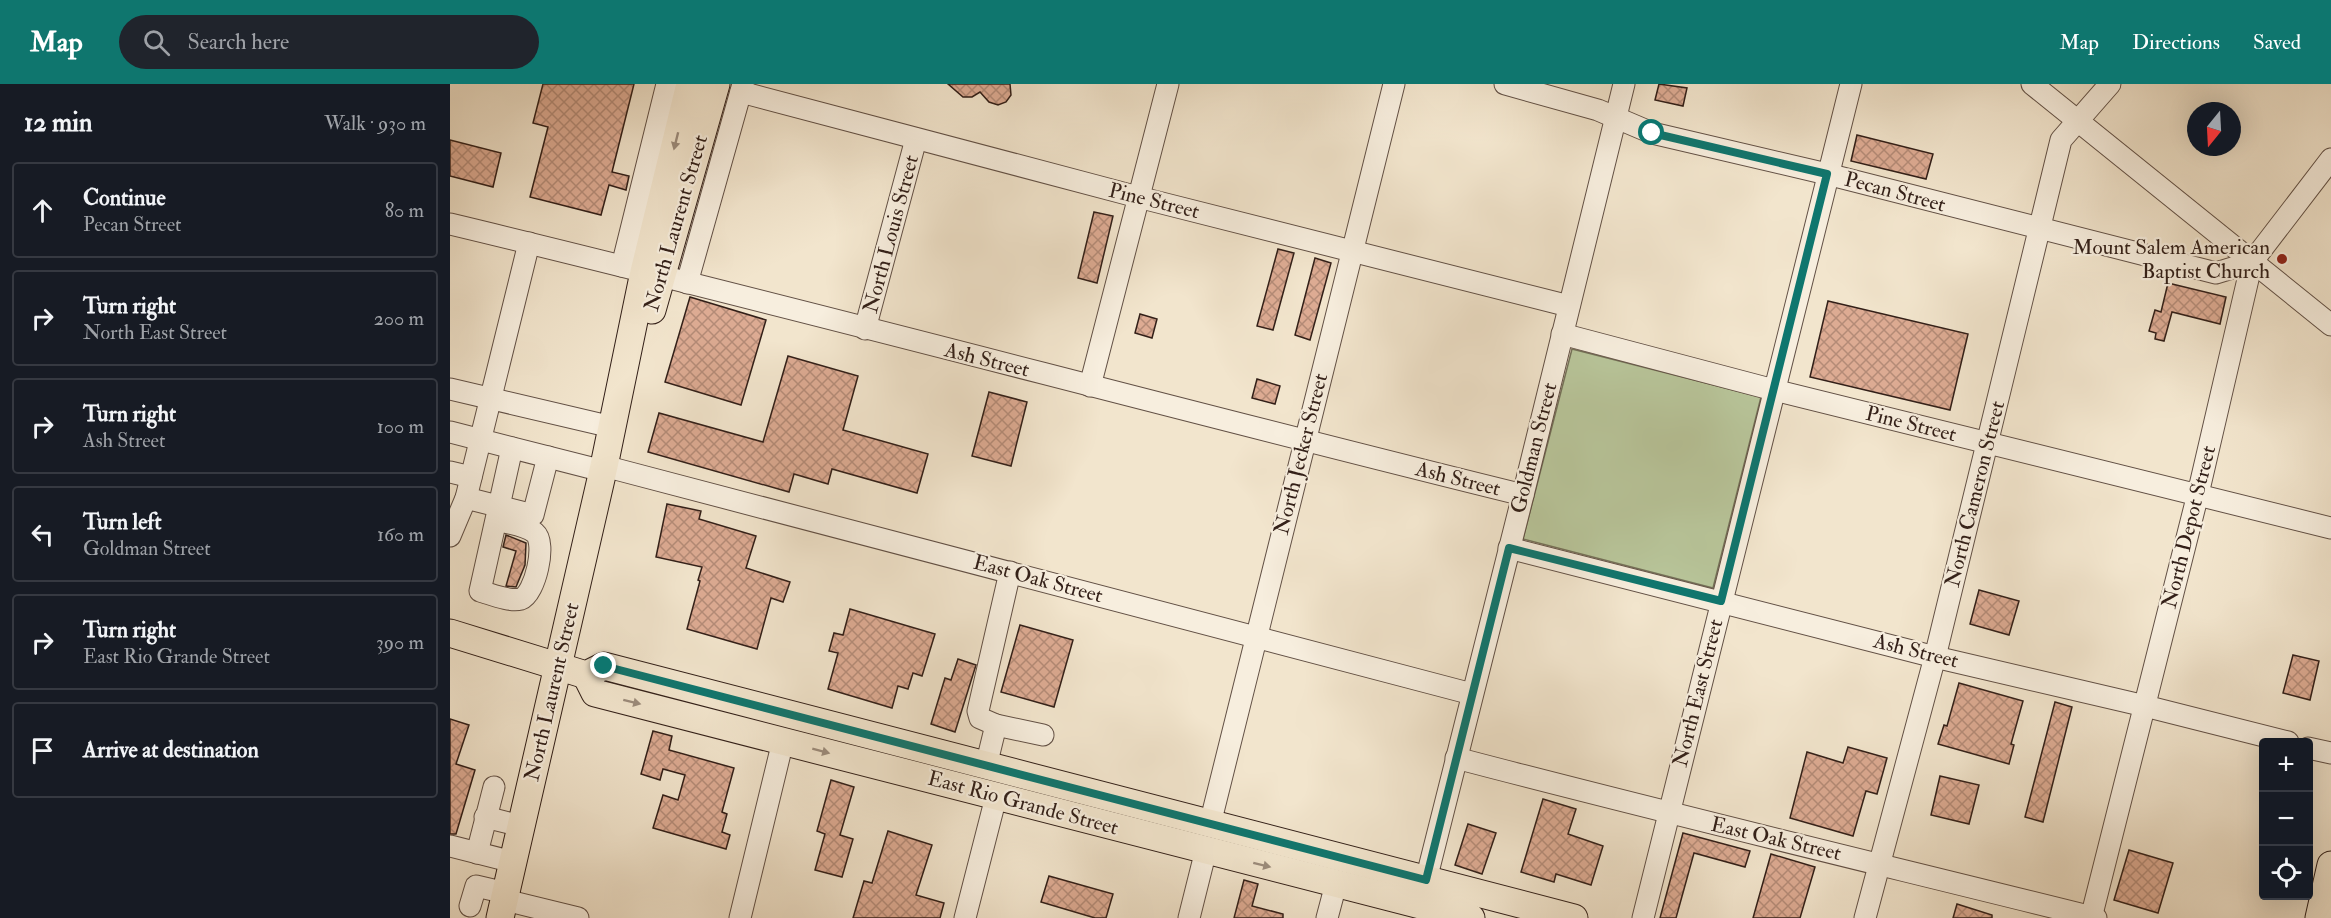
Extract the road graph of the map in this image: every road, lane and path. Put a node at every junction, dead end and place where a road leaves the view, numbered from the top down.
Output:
1 (667, 84) edge
2 (690, 84) edge
3 (1168, 84) edge
4 (1394, 84) edge
5 (1505, 84) edge
6 (1624, 84) edge
7 (1851, 84) edge
8 (2032, 84) edge
9 (2110, 84) edge
10 (733, 87) edge
11 (1614, 118) junction
12 (2079, 121) junction
13 (916, 140) junction
14 (2331, 159) edge
15 (1827, 174) junction
16 (1138, 197) junction
17 (450, 224) edge
18 (2039, 229) junction
19 (529, 243) junction
20 (1352, 251) junction
21 (2252, 262) junction
22 (654, 274) junction
23 (1569, 306) junction
24 (2331, 325) edge
25 (866, 329) junction
26 (1562, 334) junction
27 (1090, 386) junction
28 (450, 389) edge
29 (1774, 390) junction
30 (491, 398) junction
31 (612, 427) junction
32 (450, 432) edge
33 (481, 440) junction
34 (1304, 441) junction
35 (1988, 443) junction
36 (512, 448) junction
37 (548, 457) junction
38 (603, 468) junction
39 (450, 472) edge
40 (471, 477) junction
41 (2198, 494) junction
42 (1524, 495) junction
43 (459, 509) edge
44 (497, 513) junction
45 (2331, 528) edge
46 (450, 536) edge
47 (1509, 548) junction
48 (1010, 572) junction
49 (1721, 601) junction
50 (450, 633) edge
51 (1256, 636) junction
52 (1935, 657) junction
53 (558, 667) junction
54 (586, 675) junction
55 (1472, 694) junction
56 (2145, 706) junction
57 (996, 725) junction
58 (1043, 735) dead end
59 (2272, 738) edge
60 (783, 741) junction
61 (2313, 749) edge
62 (2331, 753) edge
63 (1456, 758) junction
64 (986, 766) junction
65 (494, 787) dead end
66 (996, 796) junction
67 (1668, 814) junction
68 (485, 817) junction
69 (521, 826) junction
70 (1208, 837) junction
71 (450, 846) edge
72 (477, 853) junction
73 (450, 861) edge
74 (513, 862) junction
75 (1880, 863) junction
76 (2331, 865) edge
77 (476, 886) junction
78 (1348, 887) junction
79 (1420, 901) edge
80 (504, 904) edge
81 (470, 906) dead end
82 (578, 918) edge
83 (740, 918) edge
84 (965, 918) edge
85 (1189, 918) edge
86 (1327, 918) edge
87 (1471, 918) edge
88 (1574, 918) edge
89 (1643, 918) edge
90 (1864, 918) edge
91 (2093, 918) edge
92 (2319, 918) edge

1 - 22 street
2 -> 22 main road, North Laurent Street
3 - 16 street
4 - 20 street, North Jecker Street
5 - 11 street, Pecan Street
6 - 11 street, Goldman Street
7 - 15 street, North East Street
8 - 12 street
9 - 12 street, North Cameron Street
10 - 13 street, Pine Street
10 - 22 main road, North Laurent Street
11 - 15 street, Pecan Street
11 - 23 street, Goldman Street
12 - 18 street, North Cameron Street
12 - 21 street
13 - 16 street, Pine Street
13 - 25 street, North Louis Street
14 - 21 street, North Depot Street
15 - 18 street, Pecan Street
15 - 29 street, North East Street
16 - 20 street, Pine Street
16 - 27 street
17 - 19 street, Ash Street
18 - 21 street, Pecan Street
18 - 35 street, North Cameron Street
19 - 22 street, Ash Street
19 - 30 street
20 - 23 street, Pine Street
20 - 34 street, North Jecker Street
21 - 24 street
21 - 41 street, North Depot Street
22 - 25 street, Ash Street
22 - 31 main road, North Laurent Street
22 - 38 main road, North Laurent Street
23 - 26 street, Goldman Street
25 - 27 street, Ash Street
26 - 29 street, Pine Street
26 - 42 street, Goldman Street
27 - 34 street, Ash Street
28 - 30 street
29 - 35 street, Pine Street
29 - 49 street, North East Street
30 - 31 street
30 - 33 street
31 - 38 main road, North Laurent Street
32 - 33 street, East Oak Street
33 - 36 street, East Oak Street
33 - 40 street
34 - 42 street, Ash Street
34 - 51 street, North Jecker Street
35 - 41 street, Pine Street
35 - 52 street, North Cameron Street
36 - 37 street, East Oak Street
36 - 44 street
37 - 38 street, East Oak Street
37 - 44 street
38 - 48 street, East Oak Street
38 - 53 main road, North Laurent Street
39 - 40 street
40 - 43 street
41 - 45 street, Pine Street
41 - 56 street, North Depot Street
42 - 47 street, Goldman Street
43 - 44 street
43 - 46 street
47 - 49 street, Ash Street
47 - 55 street, Goldman Street
48 - 51 street, East Oak Street
48 - 57 street
49 - 52 street, Ash Street
49 - 67 street, North East Street
50 - 53 main road, East Rio Grande Street
51 - 55 street, East Oak Street
51 - 70 street, North Jecker Street
52 - 56 street, Ash Street
52 - 75 street, North Cameron Street
53 - 54 main road, East Rio Grande Street
53 - 69 main road, North Laurent Street
54 -> 60 main road, East Rio Grande Street
54 - 64 main road, East Rio Grande Street
55 - 63 street, Goldman Street
56 - 59 street, Ash Street
56 - 91 street, North Depot Street
57 - 58 street
57 - 64 street
60 -> 66 main road, East Rio Grande Street
60 - 83 street
61 - 62 street
63 - 67 street, East Oak Street
63 - 79 street, Goldman Street
64 - 70 main road, East Rio Grande Street
65 - 68 street
66 - 70 main road, East Rio Grande Street
66 - 84 street
67 - 75 street, East Oak Street
67 - 89 street, North East Street
68 - 69 street
68 - 72 street
69 - 74 main road, North Laurent Street
70 -> 78 main road, East Rio Grande Street
70 - 79 main road, East Rio Grande Street
70 - 85 street, North Jecker Street
71 - 72 street
72 - 74 street
73 - 77 street
74 - 80 main road, North Laurent Street
75 - 90 street, North Cameron Street
75 - 91 street, East Oak Street
76 - 92 main road
77 - 80 street
77 - 81 street
78 - 79 main road, East Rio Grande Street
78 - 86 street
79 - 87 main road, East Rio Grande Street
79 - 88 main road
80 - 82 street

